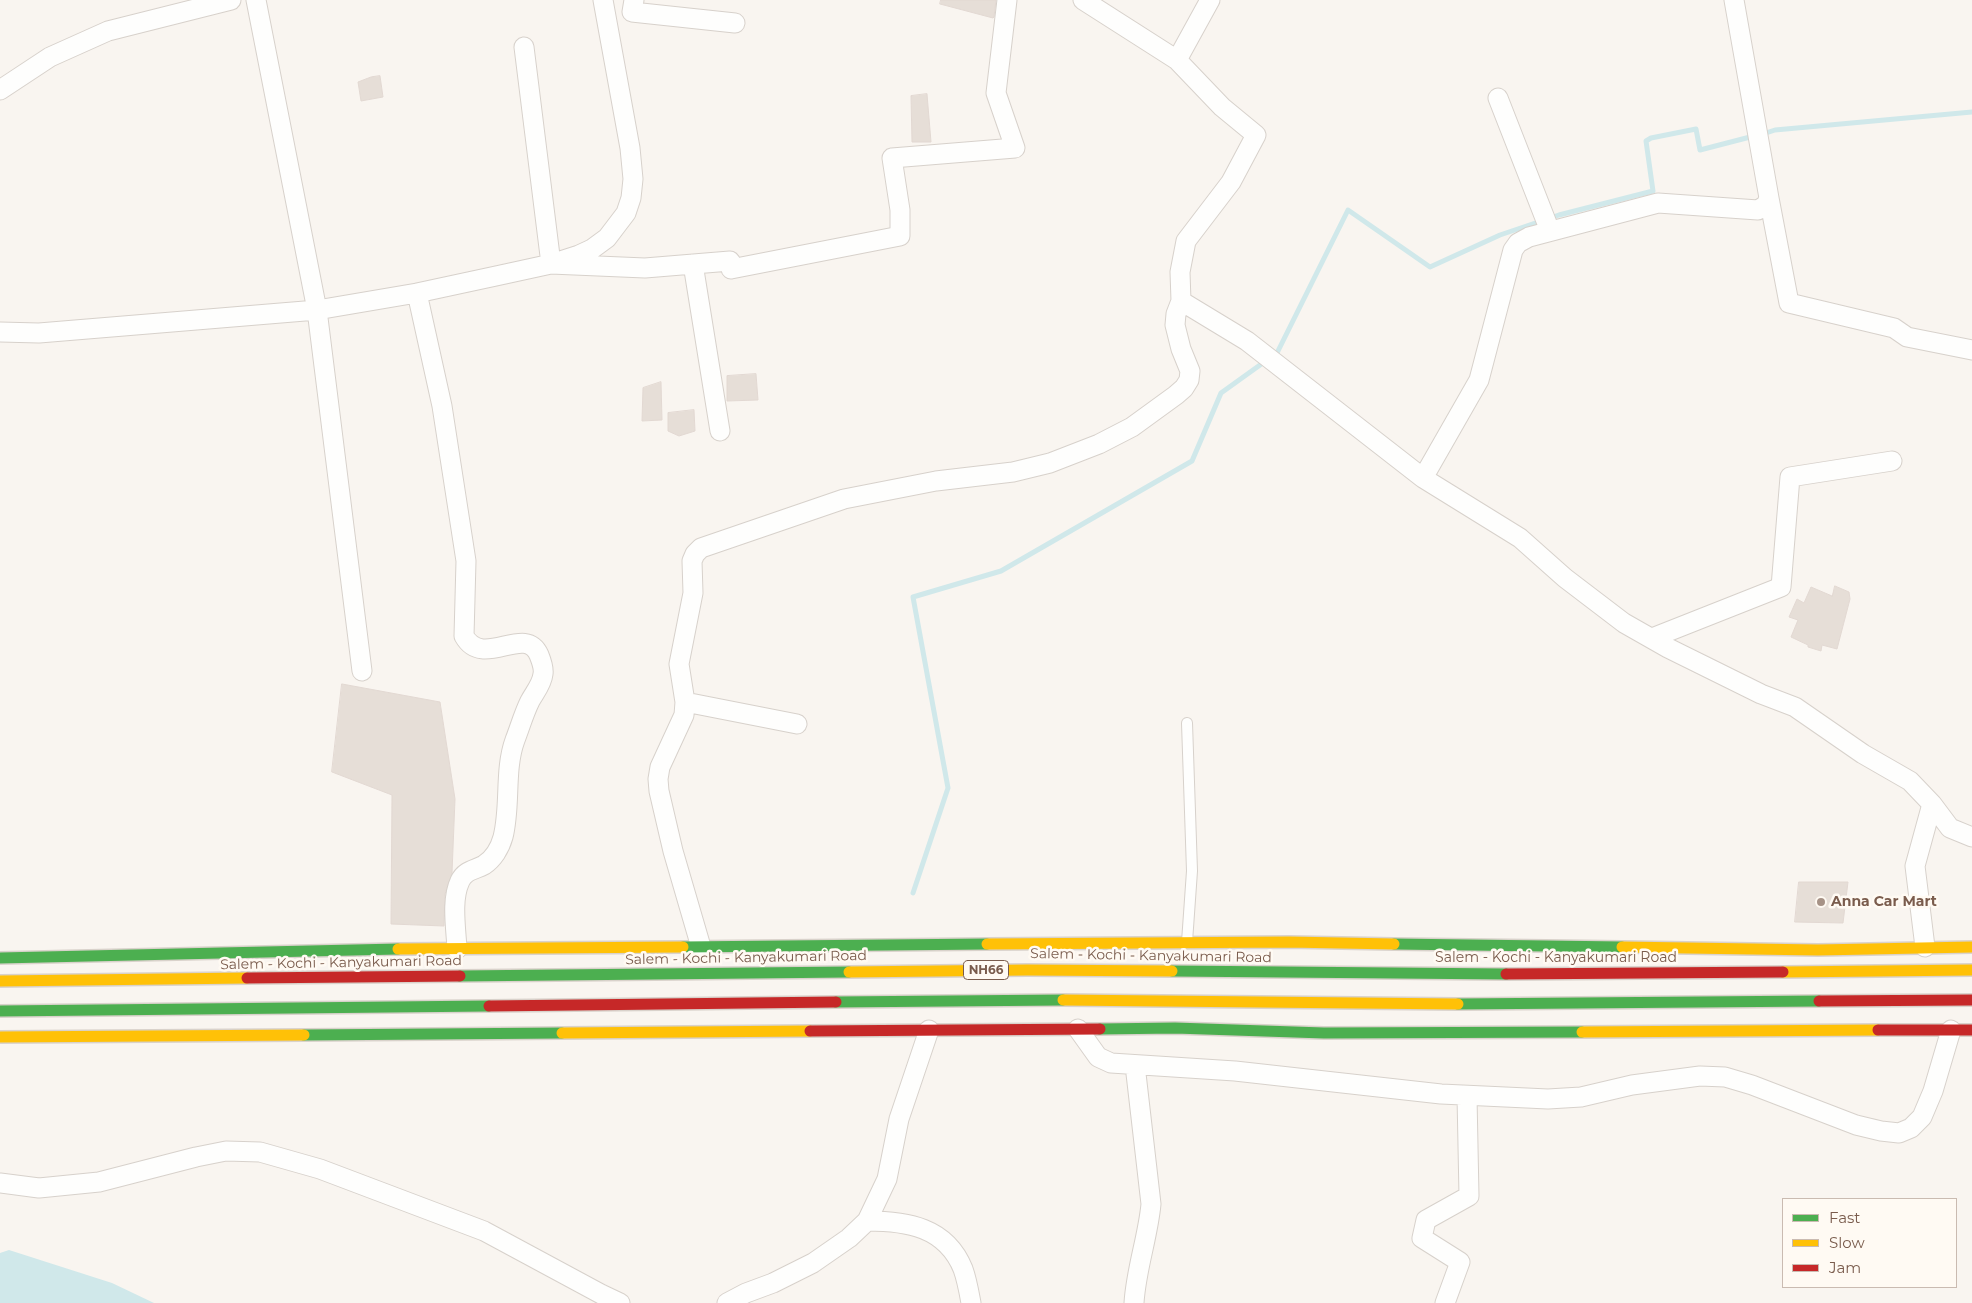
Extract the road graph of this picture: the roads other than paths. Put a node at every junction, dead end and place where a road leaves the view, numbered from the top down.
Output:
1 (231, 0) edge
2 (256, 0) edge
3 (603, 0) edge
4 (634, 0) edge
5 (1007, 0) edge
6 (1083, 0) edge
7 (1210, 0) edge
8 (1734, 0) edge
9 (734, 23) dead end
10 (524, 47) dead end
11 (1177, 60) junction
12 (0, 90) edge
13 (1498, 98) dead end
14 (1769, 198) junction
15 (1550, 231) junction
16 (551, 264) junction
17 (693, 264) junction
18 (418, 293) junction
19 (1181, 301) junction
20 (317, 310) junction
21 (0, 332) edge
22 (1972, 350) edge
23 (720, 431) dead end
24 (1892, 460) dead end
25 (1423, 478) junction
26 (1652, 638) junction
27 (362, 672) dead end
28 (685, 702) junction
29 (1187, 723) dead end
30 (797, 724) dead end
31 (1932, 804) junction
32 (1972, 837) edge
33 (1187, 943) junction
34 (701, 946) junction
35 (1925, 947) junction
36 (1972, 947) edge
37 (457, 949) junction
38 (0, 958) edge
39 (1972, 970) edge
40 (0, 981) edge
41 (1972, 1000) edge
42 (0, 1011) edge
43 (1078, 1029) junction
44 (929, 1030) junction
45 (1951, 1030) junction
46 (1972, 1030) edge
47 (0, 1037) edge
48 (1135, 1065) junction
49 (1467, 1096) junction
50 (0, 1183) edge
51 (867, 1221) junction
52 (620, 1303) edge
53 (727, 1303) edge
54 (972, 1303) edge
55 (1134, 1303) edge
56 (1445, 1303) edge

1 - 12 street
2 - 20 street
3 - 16 street
4 - 9 street
5 - 17 street
6 - 11 street
7 - 11 street
8 - 14 street
10 - 16 street
11 - 19 street
13 - 15 street
14 - 15 street
14 - 22 street
15 - 25 street
16 - 17 street
16 - 18 street
17 - 23 street
18 - 20 street
18 - 37 street
19 - 25 street
19 - 28 street
20 - 21 street
20 - 27 street
24 - 26 street
25 - 26 street
26 - 31 street
28 - 30 street
28 - 34 street
29 - 33 lane
31 - 32 street
31 - 35 street
33 - 34 main road
33 - 35 main road
34 - 37 main road
35 - 36 main road
37 - 38 main road
39 - 40 main road, Salem - Kochi - Kanyakumari Road / NH66
41 - 42 main road, NH66
43 - 44 main road
43 - 45 main road
43 - 48 street
44 - 47 main road
44 - 51 street
45 - 46 main road
45 - 49 street
48 - 49 street
48 - 55 street
49 - 56 street
50 - 52 street
51 - 53 street
51 - 54 street

